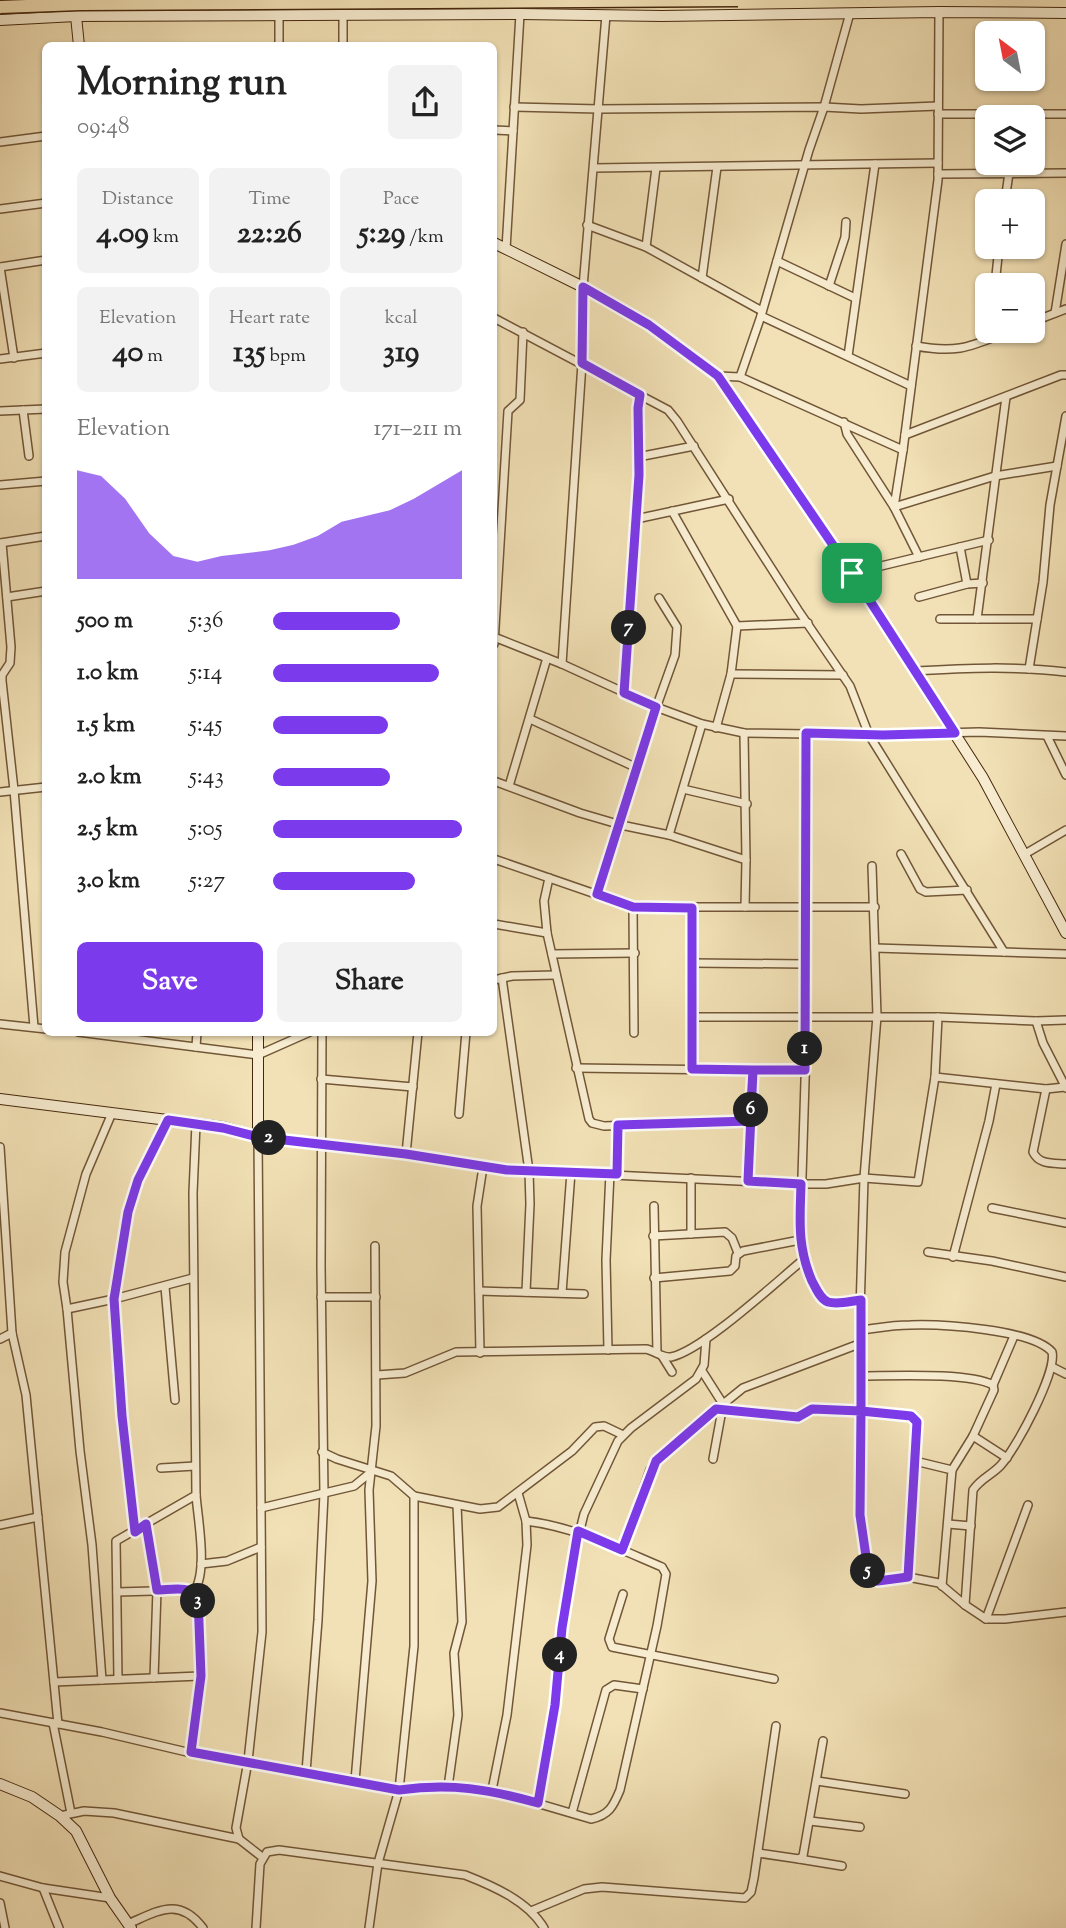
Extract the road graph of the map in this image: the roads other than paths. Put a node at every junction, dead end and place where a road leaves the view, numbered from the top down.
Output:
1 (636, 0) edge
2 (665, 0) edge
3 (738, 0) edge
4 (0, 7) edge
5 (939, 12) junction
6 (850, 13) junction
7 (1066, 13) edge
8 (520, 14) junction
9 (279, 15) junction
10 (343, 15) junction
11 (606, 15) junction
12 (76, 16) junction
13 (634, 16) junction
14 (662, 16) junction
15 (0, 20) edge
16 (79, 42) edge
17 (279, 42) edge
18 (343, 42) edge
19 (514, 107) junction
20 (824, 107) junction
21 (599, 109) junction
22 (938, 110) junction
23 (1066, 114) edge
24 (497, 130) edge
25 (513, 131) junction
26 (42, 137) edge
27 (0, 142) edge
28 (938, 163) junction
29 (874, 164) junction
30 (805, 166) junction
31 (717, 167) junction
32 (594, 168) junction
33 (656, 168) junction
34 (975, 173) edge
35 (1045, 173) edge
36 (1066, 173) edge
37 (938, 174) junction
38 (42, 204) edge
39 (0, 209) edge
40 (846, 222) dead end
41 (587, 225) junction
42 (497, 244) edge
43 (1066, 244) edge
44 (646, 247) junction
45 (506, 249) junction
46 (42, 261) edge
47 (777, 261) junction
48 (0, 267) edge
49 (702, 278) junction
50 (830, 286) junction
51 (583, 287) junction
52 (855, 298) junction
53 (1066, 309) edge
54 (1055, 313) junction
55 (762, 314) junction
56 (1045, 317) edge
57 (497, 319) edge
58 (523, 332) junction
59 (975, 341) edge
60 (916, 346) junction
61 (42, 354) edge
62 (848, 356) junction
63 (14, 358) junction
64 (0, 359) edge
65 (582, 363) junction
66 (1066, 375) edge
67 (718, 376) junction
68 (740, 377) junction
69 (911, 386) junction
70 (640, 395) junction
71 (1006, 397) junction
72 (42, 409) edge
73 (23, 410) junction
74 (0, 411) edge
75 (1066, 415) edge
76 (844, 422) junction
77 (905, 435) junction
78 (694, 446) junction
79 (903, 450) junction
80 (497, 455) edge
81 (29, 456) dead end
82 (505, 456) junction
83 (638, 457) junction
84 (1057, 466) junction
85 (995, 476) junction
86 (42, 481) edge
87 (0, 485) edge
88 (729, 499) junction
89 (894, 507) junction
90 (498, 510) edge
91 (672, 511) junction
92 (636, 519) junction
93 (42, 537) edge
94 (989, 540) junction
95 (497, 542) edge
96 (1, 543) edge
97 (960, 547) junction
98 (919, 556) junction
99 (852, 573) junction
100 (983, 583) junction
101 (967, 584) junction
102 (42, 592) edge
103 (7, 597) junction
104 (659, 597) dead end
105 (919, 597) dead end
106 (940, 619) dead end
107 (977, 619) junction
108 (1037, 619) junction
109 (808, 623) junction
110 (737, 626) junction
111 (497, 638) edge
112 (547, 658) junction
113 (562, 664) junction
114 (1029, 668) junction
115 (916, 671) junction
116 (1066, 673) edge
117 (731, 674) junction
118 (844, 676) junction
119 (624, 693) junction
120 (656, 707) junction
121 (530, 719) junction
122 (702, 724) junction
123 (716, 728) junction
124 (744, 733) junction
125 (806, 733) junction
126 (955, 733) junction
127 (869, 735) junction
128 (1047, 736) junction
129 (1066, 736) edge
130 (635, 767) junction
131 (1066, 775) edge
132 (497, 782) edge
133 (509, 786) junction
134 (42, 787) edge
135 (683, 789) junction
136 (14, 790) junction
137 (0, 792) edge
138 (747, 804) junction
139 (621, 825) junction
140 (1066, 830) edge
141 (669, 835) junction
142 (901, 854) dead end
143 (1025, 854) junction
144 (497, 860) edge
145 (746, 860) junction
146 (872, 866) dead end
147 (549, 878) junction
148 (967, 890) junction
149 (597, 894) junction
150 (805, 906) junction
151 (633, 907) junction
152 (745, 907) junction
153 (875, 907) junction
154 (692, 908) junction
155 (497, 925) edge
156 (547, 933) junction
157 (1066, 933) edge
158 (875, 948) junction
159 (1004, 952) junction
160 (635, 953) junction
161 (552, 954) junction
162 (1066, 954) edge
163 (692, 963) junction
164 (805, 964) junction
165 (556, 975) junction
166 (498, 979) edge
167 (877, 1016) junction
168 (692, 1017) junction
169 (807, 1017) junction
170 (938, 1017) junction
171 (1066, 1020) edge
172 (1036, 1021) junction
173 (0, 1024) edge
174 (34, 1027) junction
175 (42, 1028) edge
176 (634, 1033) dead end
177 (106, 1036) edge
178 (142, 1036) edge
179 (197, 1036) edge
180 (258, 1036) edge
181 (301, 1036) edge
182 (322, 1036) edge
183 (418, 1036) edge
184 (466, 1036) edge
185 (143, 1042) junction
186 (197, 1047) junction
187 (258, 1055) junction
188 (576, 1068) junction
189 (692, 1069) junction
190 (753, 1070) junction
191 (805, 1070) junction
192 (935, 1077) junction
193 (321, 1079) junction
194 (996, 1084) junction
195 (413, 1087) junction
196 (1066, 1088) edge
197 (1046, 1089) junction
198 (0, 1099) edge
199 (112, 1113) junction
200 (459, 1114) dead end
201 (168, 1120) junction
202 (750, 1121) junction
203 (197, 1124) junction
204 (618, 1125) junction
205 (258, 1137) junction
206 (321, 1144) junction
207 (0, 1147) edge
208 (406, 1154) junction
209 (1066, 1164) edge
210 (484, 1167) junction
211 (1, 1170) edge
212 (529, 1171) junction
213 (571, 1172) junction
214 (613, 1173) junction
215 (691, 1178) junction
216 (864, 1178) junction
217 (748, 1181) junction
218 (801, 1184) junction
219 (654, 1206) dead end
220 (992, 1208) dead end
221 (1066, 1223) edge
222 (691, 1234) junction
223 (653, 1236) junction
224 (800, 1240) junction
225 (375, 1247) dead end
226 (929, 1252) dead end
227 (738, 1253) junction
228 (953, 1257) junction
229 (803, 1260) junction
230 (8, 1264) junction
231 (0, 1269) edge
232 (1066, 1277) edge
233 (654, 1278) junction
234 (193, 1279) junction
235 (165, 1287) junction
236 (479, 1291) junction
237 (526, 1292) junction
238 (562, 1293) junction
239 (584, 1294) dead end
240 (321, 1297) junction
241 (376, 1297) junction
242 (114, 1299) junction
243 (861, 1300) junction
244 (67, 1308) junction
245 (860, 1330) junction
246 (12, 1333) junction
247 (1013, 1336) junction
248 (0, 1339) edge
249 (706, 1339) junction
250 (859, 1344) junction
251 (608, 1350) junction
252 (480, 1353) junction
253 (660, 1355) junction
254 (1052, 1367) junction
255 (702, 1371) junction
256 (673, 1372) dead end
257 (1066, 1374) edge
258 (377, 1375) junction
259 (860, 1376) junction
260 (993, 1385) junction
261 (175, 1400) dead end
262 (720, 1408) junction
263 (861, 1411) junction
264 (624, 1434) junction
265 (973, 1436) junction
266 (323, 1452) junction
267 (1007, 1458) junction
268 (713, 1459) dead end
269 (915, 1461) junction
270 (195, 1466) junction
271 (161, 1468) dead end
272 (953, 1470) junction
273 (371, 1471) junction
274 (518, 1493) junction
275 (324, 1494) junction
276 (196, 1495) junction
277 (414, 1496) junction
278 (457, 1505) junction
279 (1028, 1505) dead end
280 (261, 1508) junction
281 (38, 1517) junction
282 (526, 1521) junction
283 (146, 1524) junction
284 (948, 1524) junction
285 (0, 1525) edge
286 (971, 1525) junction
287 (578, 1531) junction
288 (135, 1532) junction
289 (261, 1547) junction
290 (622, 1550) junction
291 (201, 1564) junction
292 (908, 1577) junction
293 (942, 1586) junction
294 (157, 1590) junction
295 (117, 1592) junction
296 (194, 1592) junction
297 (623, 1594) dead end
298 (965, 1605) junction
299 (1066, 1612) edge
300 (986, 1619) junction
301 (651, 1654) junction
302 (201, 1676) junction
303 (154, 1678) junction
304 (118, 1679) junction
305 (774, 1679) dead end
306 (102, 1680) junction
307 (54, 1682) junction
308 (643, 1689) junction
309 (0, 1713) edge
310 (56, 1723) junction
311 (776, 1726) dead end
312 (823, 1741) dead end
313 (191, 1752) junction
314 (248, 1761) junction
315 (306, 1772) junction
316 (817, 1781) junction
317 (355, 1782) junction
318 (0, 1784) edge
319 (448, 1787) junction
320 (399, 1790) junction
321 (492, 1790) junction
322 (905, 1794) dead end
323 (538, 1803) junction
324 (572, 1813) junction
325 (71, 1814) junction
326 (60, 1816) junction
327 (810, 1821) junction
328 (860, 1827) dead end
329 (239, 1839) junction
330 (758, 1853) junction
331 (262, 1857) junction
332 (799, 1859) junction
333 (378, 1863) junction
334 (842, 1866) dead end
335 (0, 1876) edge
336 (43, 1888) junction
337 (110, 1898) junction
338 (0, 1903) edge
339 (531, 1911) junction
340 (130, 1926) edge
341 (5, 1928) edge
342 (59, 1928) edge
343 (203, 1928) edge
344 (256, 1928) edge
345 (369, 1928) edge
346 (544, 1928) edge

1 - 13 street
2 - 14 street
3 - 4 highway, bridge
5 - 6 street
5 - 7 street
5 - 22 street
6 - 14 street
6 - 20 street
8 - 10 street
8 - 11 street
8 - 19 street
9 - 10 street
9 - 12 street
9 - 17 street
10 - 18 street
11 - 13 street
11 - 21 street
12 - 15 street
12 - 16 street
13 - 14 street
19 - 21 street
19 - 25 street
20 - 21 street
20 - 22 street
20 - 30 street
21 - 32 street
22 - 23 street
22 - 28 street
24 - 25 street
25 - 45 street
26 - 27 street
28 - 29 street
28 - 37 street
29 - 30 street
29 - 52 street
30 - 31 street
30 - 47 street
31 - 33 street
31 - 49 street
32 - 33 street
32 - 41 street
33 - 44 street
34 - 37 street
35 - 36 street
37 - 60 street
38 - 39 street
40 - 50 street
41 - 44 street
41 - 51 street
42 - 45 street
43 - 54 street
44 - 49 street
45 - 51 street
46 - 48 street
47 - 50 street
47 - 55 street
48 - 63 street
49 - 55 street
50 - 52 street
51 - 65 street
51 - 67 street
52 - 62 street
53 - 54 street
54 - 56 street
55 - 62 street
55 - 68 street
57 - 58 street
58 - 65 street
58 - 82 street
59 - 60 street
60 - 69 street
61 - 63 street
62 - 69 street
63 - 64 street
65 - 70 street
65 - 113 street
66 - 71 street
67 - 68 street
67 - 99 street
68 - 76 street
69 - 77 street
70 - 78 street
70 - 83 street
71 - 77 street
71 - 85 street
72 - 73 street
73 - 74 street
73 - 81 street
75 - 84 street
76 - 79 street
76 - 89 street
77 - 79 street
78 - 83 street
78 - 88 street
79 - 89 street
80 - 82 street
82 - 90 street
83 - 92 street
84 - 85 street
84 - 108 street
85 - 89 street
85 - 94 street
86 - 87 street
88 - 91 street
88 - 109 street
89 - 98 street
90 - 95 street
91 - 92 street
91 - 110 street
92 - 119 street
93 - 96 street
94 - 97 street
94 - 100 street
96 - 103 street
97 - 98 street
97 - 101 street
98 - 99 street
99 - 115 street
100 - 101 street
100 - 107 street
101 - 105 street
102 - 103 street
103 - 136 street
104 - 120 street
106 - 107 street
107 - 108 street
108 - 114 street
109 - 110 street
109 - 118 street
110 - 117 street
111 - 112 street
112 - 113 street
112 - 121 street
113 - 119 street
114 - 115 street
114 - 116 street
115 - 126 street
117 - 118 street
117 - 123 street
118 - 127 street
119 - 120 street
120 - 122 street
120 - 130 street
121 - 130 street
121 - 133 street
122 - 123 street
122 - 135 street
123 - 124 street
124 - 125 street
124 - 138 street
125 - 127 street
125 - 150 street
126 - 127 street
126 - 128 street
126 - 143 street
127 - 148 street
128 - 129 street
128 - 131 street
130 - 139 street
132 - 133 street
133 - 139 street
134 - 136 street
135 - 138 street
135 - 141 street
136 - 137 street
136 - 174 street
138 - 145 street
139 - 141 street
139 - 149 street
140 - 143 street
141 - 145 street
142 - 148 street
143 - 157 street
144 - 147 street
145 - 152 street
146 - 153 street
147 - 149 street
147 - 156 street
148 - 159 street
149 - 151 street
150 - 152 street
150 - 153 street
150 - 164 street
151 - 154 street
151 - 160 street
152 - 154 street
153 - 158 street
154 - 163 street
155 - 156 street
156 - 161 street
158 - 159 street
158 - 167 street
159 - 162 street
160 - 161 street
160 - 176 street
161 - 165 street
163 - 164 street
163 - 168 street
164 - 169 street
165 - 166 street
165 - 188 street
166 - 212 street
167 - 169 street
167 - 170 street
167 - 216 street
168 - 169 street
168 - 189 street
169 - 191 street
170 - 172 street
170 - 192 street
171 - 172 street
172 - 196 street
173 - 174 street
174 - 175 street
177 - 185 street
178 - 185 street
179 - 186 street
180 - 187 street
181 - 187 street
182 - 193 street
183 - 195 street
184 - 200 street
185 - 186 street
186 - 187 street
187 - 205 street
188 - 189 street
188 - 204 street
189 - 190 street
190 - 191 street
190 - 202 street
191 - 218 street
192 - 194 street
192 - 216 street
193 - 195 street
193 - 206 street
194 - 197 street
194 - 228 street
195 - 208 street
196 - 197 street
197 - 209 street
198 - 199 street
199 - 201 street
199 - 244 street
201 - 203 street
201 - 242 street
202 - 204 street
202 - 217 street
203 - 205 street
203 - 234 street
204 - 214 street
205 - 206 street
205 - 280 street
206 - 208 street
206 - 240 street
207 - 211 street
208 - 210 street
210 - 212 street
210 - 236 street
211 - 230 street
212 - 213 street
212 - 237 street
213 - 214 street
213 - 238 street
214 - 215 street
214 - 251 street
215 - 217 street
215 - 222 street
216 - 218 street
216 - 243 street
217 - 218 street
218 - 224 street
219 - 223 street
220 - 221 street
222 - 223 street
222 - 227 street
223 - 233 street
224 - 227 street
224 - 229 street
225 - 241 street
226 - 228 street
227 - 233 street
228 - 232 street
229 - 243 street
229 - 249 street
230 - 231 street
230 - 246 street
233 - 253 street
234 - 235 street
234 - 270 street
235 - 242 street
235 - 261 street
236 - 237 street
236 - 252 street
237 - 238 street
238 - 239 street
240 - 241 street
240 - 266 street
241 - 258 street
242 - 244 street
242 - 288 street
243 - 245 street
244 - 306 street
245 - 247 street
245 - 250 street
246 - 248 street
246 - 281 street
247 - 254 street
247 - 260 street
249 - 253 street
249 - 255 street
250 - 259 street
250 - 262 street
251 - 252 street
251 - 253 street
252 - 258 street
253 - 256 street
254 - 257 street
254 - 267 street
255 - 262 street
255 - 264 street
258 - 273 street
259 - 260 street
259 - 263 street
260 - 265 street
262 - 263 street
262 - 268 street
262 - 290 street
263 - 269 street
263 - 292 street
264 - 274 street
264 - 287 street
265 - 267 street
265 - 272 street
266 - 273 street
266 - 275 street
267 - 286 street
269 - 272 street
269 - 292 street
270 - 271 street
270 - 276 street
272 - 284 street
273 - 275 street
273 - 277 street
273 - 317 street
274 - 278 street
274 - 282 street
275 - 280 street
275 - 315 street
276 - 283 street
276 - 291 street
277 - 278 street
277 - 320 street
278 - 319 street
279 - 300 street
280 - 289 street
281 - 285 street
281 - 307 street
282 - 287 street
282 - 321 street
283 - 288 street
283 - 294 street
284 - 286 street
284 - 293 street
286 - 298 street
287 - 290 street
287 - 323 street
288 - 295 street
289 - 291 street
289 - 314 street
290 - 301 street
291 - 296 street
292 - 293 street
293 - 298 street
294 - 295 street
294 - 296 street
294 - 303 street
295 - 304 street
296 - 302 street
297 - 301 street
298 - 300 street
299 - 300 street
301 - 305 street
301 - 308 street
302 - 303 street
302 - 313 street
303 - 304 street
304 - 306 street
306 - 307 street
307 - 310 street
308 - 324 street
308 - 324 street
309 - 310 street
310 - 313 street
310 - 325 street
311 - 330 street
312 - 316 street
313 - 314 street
314 - 315 street
314 - 329 street
315 - 317 street
316 - 322 street
316 - 327 street
317 - 320 street
318 - 326 street
319 - 320 street
319 - 321 street
320 - 333 street
321 - 323 street
323 - 324 street
325 - 326 street
325 - 329 street
326 - 337 street
327 - 328 street
327 - 332 street
329 - 331 street
330 - 332 street
330 - 339 street
331 - 333 street
331 - 344 street
332 - 334 street
333 - 339 street
333 - 345 street
335 - 336 street
336 - 337 street
336 - 342 street
337 - 340 street
338 - 341 street
339 - 346 street
340 - 343 street

